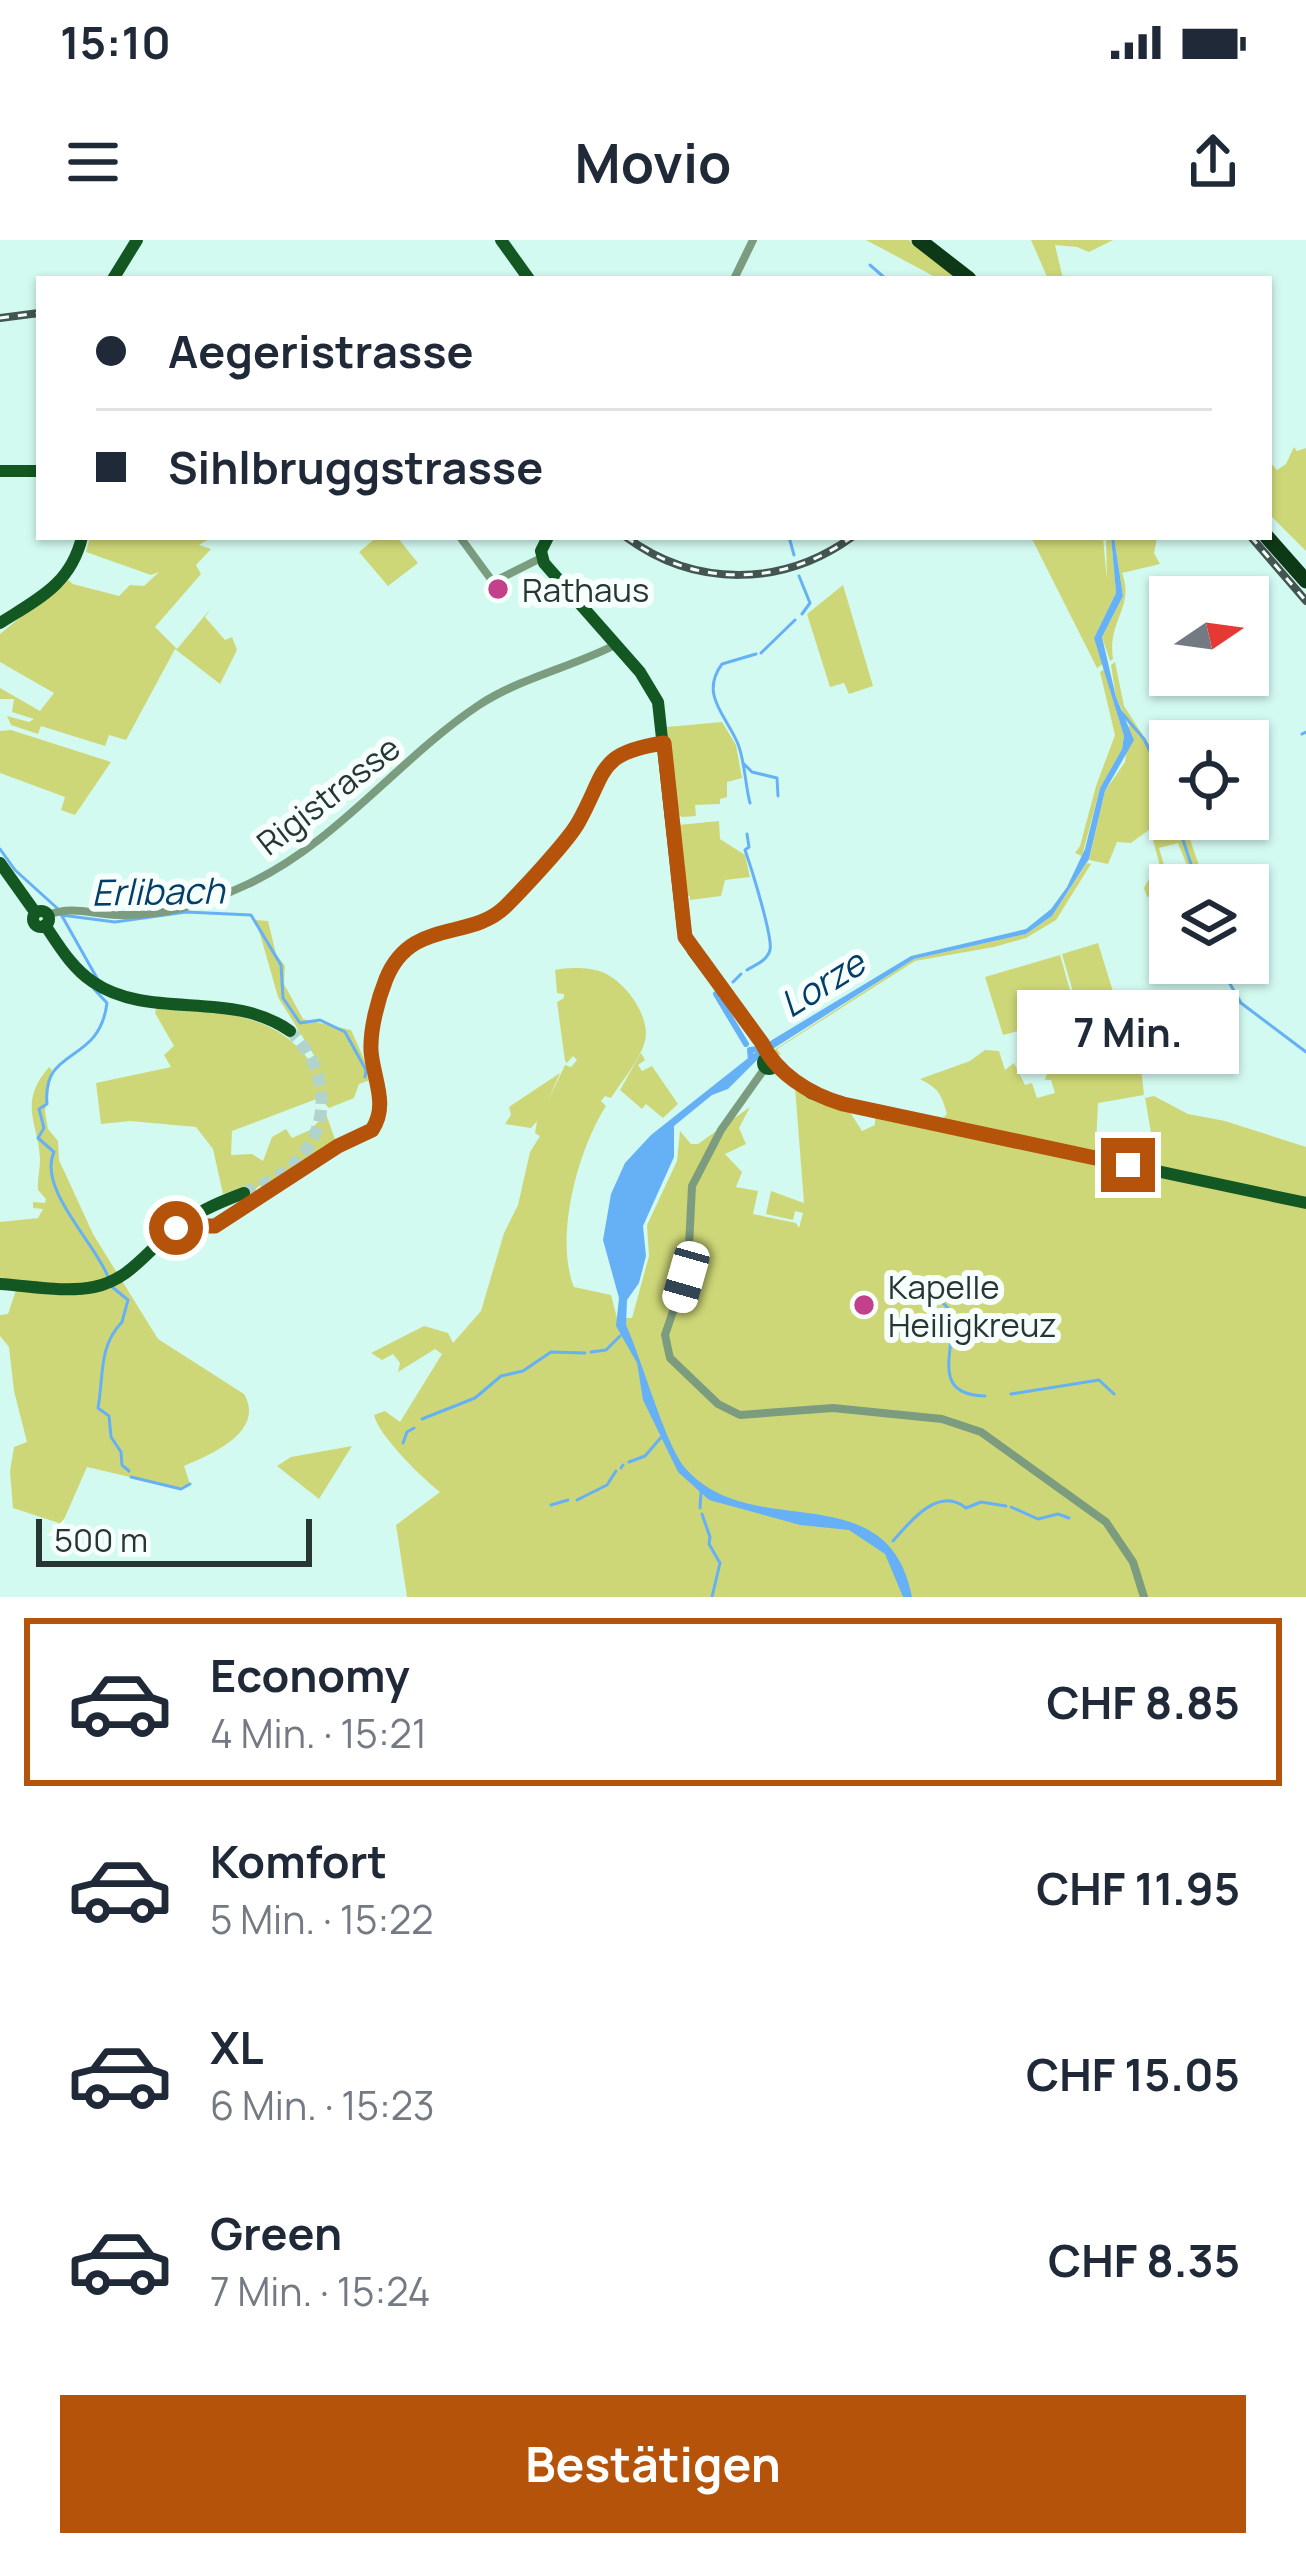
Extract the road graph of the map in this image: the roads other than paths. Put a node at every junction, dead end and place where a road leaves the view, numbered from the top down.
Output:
1 (138, 240) edge
2 (501, 240) edge
3 (753, 240) edge
4 (923, 240) edge
5 (118, 276) edge
6 (527, 276) edge
7 (735, 276) edge
8 (970, 276) edge
9 (0, 471) edge
10 (36, 471) edge
11 (1272, 530) edge
12 (81, 540) edge
13 (462, 540) edge
14 (547, 540) edge
15 (1270, 540) edge
16 (541, 558) junction
17 (1306, 569) edge
18 (62, 578) junction
19 (1306, 581) edge
20 (0, 624) edge
21 (617, 645) junction
22 (664, 743) junction
23 (0, 863) edge
24 (49, 915) junction
25 (290, 1031) tunnel mouth
26 (768, 1059) junction
27 (244, 1193) tunnel mouth
28 (1306, 1203) edge
29 (192, 1217) junction
30 (0, 1284) edge
31 (1144, 1597) edge

1 - 5 main road
2 - 6 main road
3 - 7 street
4 - 8 highway
9 - 10 main road
11 - 17 highway
12 - 18 main road
13 - 16 street
14 - 16 main road
15 - 19 highway
16 - 21 main road
18 - 20 main road
18 - 20 main road
21 - 22 main road
21 - 24 street, Rigistrasse
22 - 26 main road
22 - 29 street
23 - 24 main road
24 - 25 main road
26 - 28 main road
26 - 31 street
27 - 29 main road
29 - 30 main road

